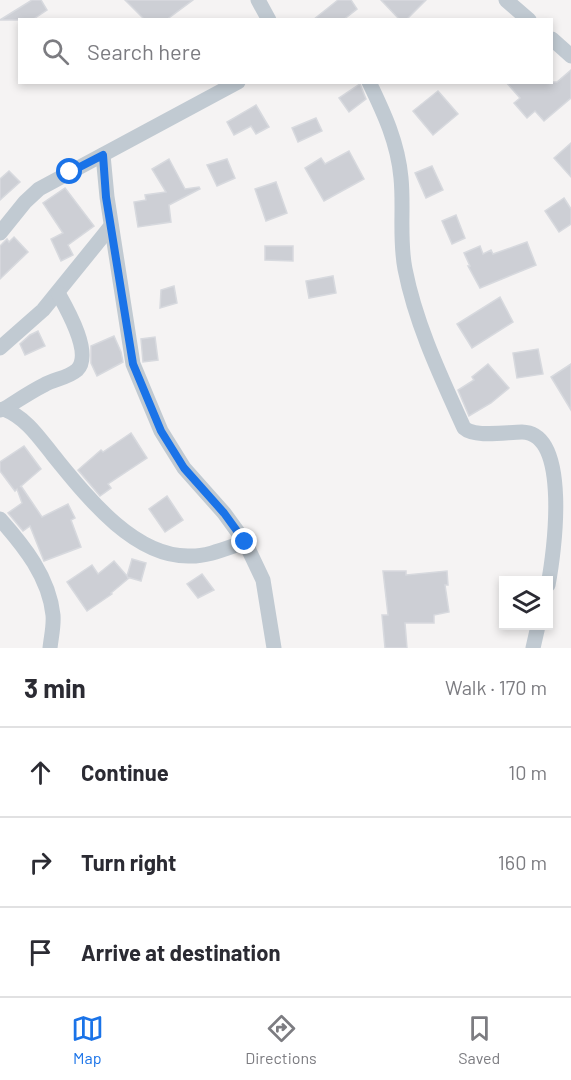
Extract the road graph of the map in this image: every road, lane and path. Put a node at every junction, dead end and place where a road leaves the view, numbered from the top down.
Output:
1 (258, 0) edge
2 (507, 0) edge
3 (268, 18) edge
4 (527, 18) edge
5 (553, 40) edge
6 (571, 56) edge
7 (234, 84) edge
8 (370, 84) edge
9 (103, 155) junction
10 (111, 226) junction
11 (0, 233) edge
12 (58, 293) junction
13 (0, 348) edge
14 (2, 410) edge
15 (0, 519) edge
16 (245, 542) junction
17 (550, 576) edge
18 (537, 630) edge
19 (50, 648) edge
20 (274, 648) edge
21 (533, 648) edge

1 - 3 street
2 - 4 street
5 - 6 street
7 - 9 street
8 - 17 street
9 - 10 street
9 - 11 street
10 - 12 street
10 - 16 street
12 - 13 street
12 - 14 street
14 - 16 street
15 - 19 street
16 - 20 street
18 - 21 street

